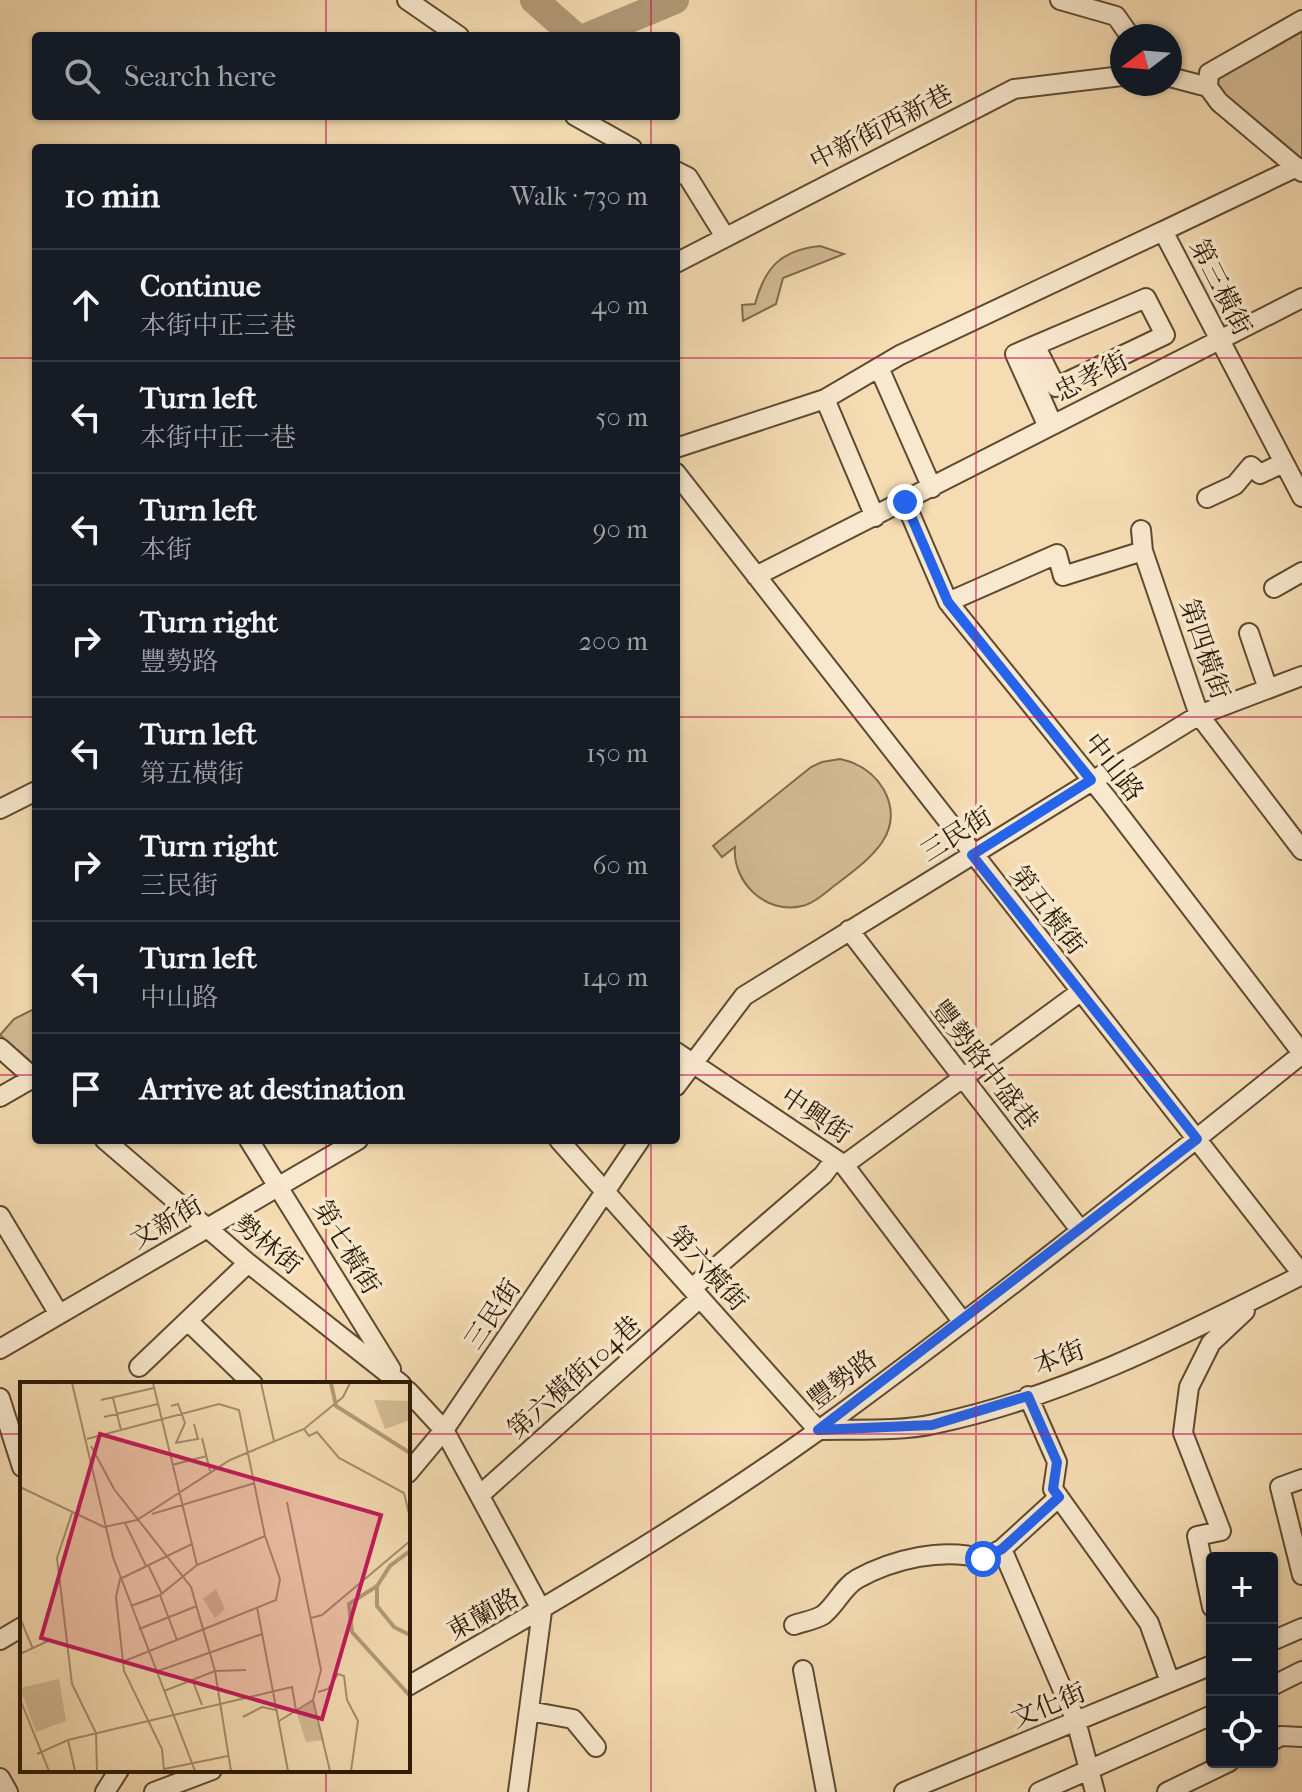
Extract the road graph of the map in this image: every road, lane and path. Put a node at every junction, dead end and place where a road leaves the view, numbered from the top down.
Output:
1 (407, 0) edge
2 (1060, 0) edge
3 (1302, 20) edge
4 (1122, 24) edge
5 (453, 32) edge
6 (1110, 77) edge
7 (1182, 80) edge
8 (1208, 87) junction
9 (582, 120) edge
10 (625, 144) edge
11 (1299, 170) edge
12 (680, 173) edge
13 (1163, 231) junction
14 (724, 235) junction
15 (680, 261) edge
16 (1302, 298) edge
17 (1218, 340) junction
18 (880, 370) junction
19 (825, 399) junction
20 (1050, 426) junction
21 (680, 447) edge
22 (1283, 463) junction
23 (680, 478) edge
24 (932, 488) junction
25 (1302, 497) edge
26 (1207, 498) dead end
27 (905, 502) junction
28 (875, 517) junction
29 (1141, 530) dead end
30 (1143, 551) junction
31 (1302, 572) edge
32 (756, 576) junction
33 (1274, 588) dead end
34 (948, 602) junction
35 (1249, 633) dead end
36 (1302, 676) edge
37 (1268, 689) junction
38 (1199, 715) junction
39 (1091, 780) junction
40 (32, 800) edge
41 (0, 809) edge
42 (1296, 829) edge
43 (1302, 850) edge
44 (972, 855) junction
45 (849, 930) junction
46 (1080, 992) junction
47 (0, 1048) edge
48 (1302, 1054) edge
49 (680, 1055) edge
50 (692, 1063) junction
51 (32, 1076) edge
52 (963, 1079) junction
53 (680, 1080) edge
54 (32, 1081) edge
55 (0, 1097) edge
56 (1197, 1139) junction
57 (110, 1144) edge
58 (252, 1144) edge
59 (351, 1144) edge
60 (563, 1144) edge
61 (637, 1144) edge
62 (839, 1162) junction
63 (279, 1186) junction
64 (606, 1192) junction
65 (0, 1216) edge
66 (207, 1227) junction
67 (1081, 1231) junction
68 (248, 1263) junction
69 (1302, 1275) edge
70 (696, 1293) junction
71 (1260, 1297) junction
72 (59, 1314) junction
73 (962, 1321) junction
74 (189, 1322) junction
75 (0, 1349) edge
76 (139, 1367) dead end
77 (251, 1382) edge
78 (399, 1382) edge
79 (401, 1382) edge
80 (410, 1393) edge
81 (1028, 1396) junction
82 (0, 1398) edge
83 (444, 1430) junction
84 (818, 1430) junction
85 (20, 1461) edge
86 (410, 1471) edge
87 (1302, 1479) edge
88 (481, 1494) junction
89 (1059, 1497) junction
90 (1002, 1549) junction
91 (1302, 1575) edge
92 (1206, 1579) edge
93 (542, 1611) junction
94 (794, 1625) dead end
95 (20, 1628) edge
96 (1302, 1628) edge
97 (1278, 1638) edge
98 (0, 1640) edge
99 (1206, 1667) edge
100 (803, 1670) dead end
101 (1302, 1671) edge
102 (1170, 1682) junction
103 (1278, 1683) edge
104 (410, 1685) edge
105 (529, 1711) junction
106 (1206, 1717) edge
107 (1076, 1721) junction
108 (1301, 1737) edge
109 (1278, 1738) edge
110 (596, 1747) dead end
111 (1217, 1768) edge
112 (1090, 1770) junction
113 (118, 1772) edge
114 (207, 1772) edge
115 (0, 1778) edge
116 (8, 1792) edge
117 (105, 1792) edge
118 (154, 1792) edge
119 (518, 1792) edge
120 (826, 1792) edge
121 (904, 1792) edge
122 (1039, 1792) edge
123 (1095, 1792) edge
124 (1167, 1792) edge

1 - 5 street
2 - 4 street
3 - 8 street
6 - 14 street, 中新街西新巷
7 - 8 street
8 - 11 street
9 - 10 street
11 - 13 street, 第三橫街
12 - 14 street
13 - 17 street, 第三橫街
13 - 18 street
14 - 15 street, 中新街西新巷
16 - 17 street, 忠孝街
17 - 20 street, 忠孝街
17 - 22 street, 第三橫街
18 - 19 street
18 - 24 street
19 - 21 street
19 - 28 street
20 - 20 street
20 - 24 street, 忠孝街
22 - 25 street, 第三橫街
22 - 26 street
23 - 32 street
24 - 27 street, 忠孝街
27 - 28 street
27 - 34 street, 中山路
28 - 32 street
29 - 30 street, 第四橫街
30 - 34 street
30 - 38 street, 第四橫街
31 - 33 street
32 - 44 street, 第五橫街
34 - 39 street, 中山路
35 - 37 street
36 - 37 street, 三民街
37 - 38 street, 三民街
38 - 39 street, 三民街
38 - 42 street, 第四橫街
39 - 44 street, 三民街
39 - 48 street, 中山路
40 - 41 street
42 - 43 street, 第四橫街
44 - 45 street, 三民街
44 - 46 street, 第五橫街
45 - 50 street, 三民街
45 - 52 street, 豐勢路中盛巷
46 - 52 street, 第六橫街104巷
46 - 56 street, 第五橫街
47 - 51 street
48 - 56 street, 豐勢路
49 - 50 street, 中興街
50 - 53 street, 三民街
50 - 62 street, 中興街
52 - 62 street, 第六橫街104巷
52 - 67 street, 豐勢路中盛巷
54 - 55 street
56 - 67 street, 豐勢路
56 - 69 street, 第五橫街
57 - 66 street, 勢林街
58 - 63 street, 第七橫街
59 - 63 street, 文新街
60 - 64 street, 第六橫街
61 - 64 street, 三民街
62 - 70 street, 第六橫街104巷
62 - 73 street, 中興街
63 - 66 street, 文新街
63 - 79 street, 第七橫街
64 - 70 street, 第六橫街
64 - 83 street, 三民街
65 - 72 street
66 - 68 street, 勢林街
66 - 72 street, 文新街
67 - 73 street, 豐勢路
68 - 74 street
68 - 78 street, 勢林街
69 - 71 street, 本街
70 - 84 street, 第六橫街
70 - 88 street, 第六橫街104巷
71 - 81 street, 本街
71 - 92 street
72 - 75 street, 文新街
73 - 84 street, 豐勢路
74 - 76 street
74 - 77 street
80 - 83 street, 勢林街
81 - 84 street, 本街
81 - 89 street
82 - 85 street
83 - 86 street, 三民街
83 - 88 street, 勢林街
84 - 93 street, 豐勢路
87 - 91 street
88 - 93 street, 勢林街
89 - 90 street
89 - 102 street
90 - 94 street
90 - 107 street
93 - 104 street, 東蘭路
93 - 105 street
95 - 98 street
96 - 97 street
99 - 102 street, 文化街
100 - 120 street
101 - 103 street
102 - 107 street, 文化街
105 - 110 street
105 - 119 street
106 - 112 street
107 - 112 street
107 - 121 street, 文化街
108 - 109 street
111 - 124 street
112 - 122 street
112 - 123 street
113 - 117 street
114 - 118 street
115 - 116 street

